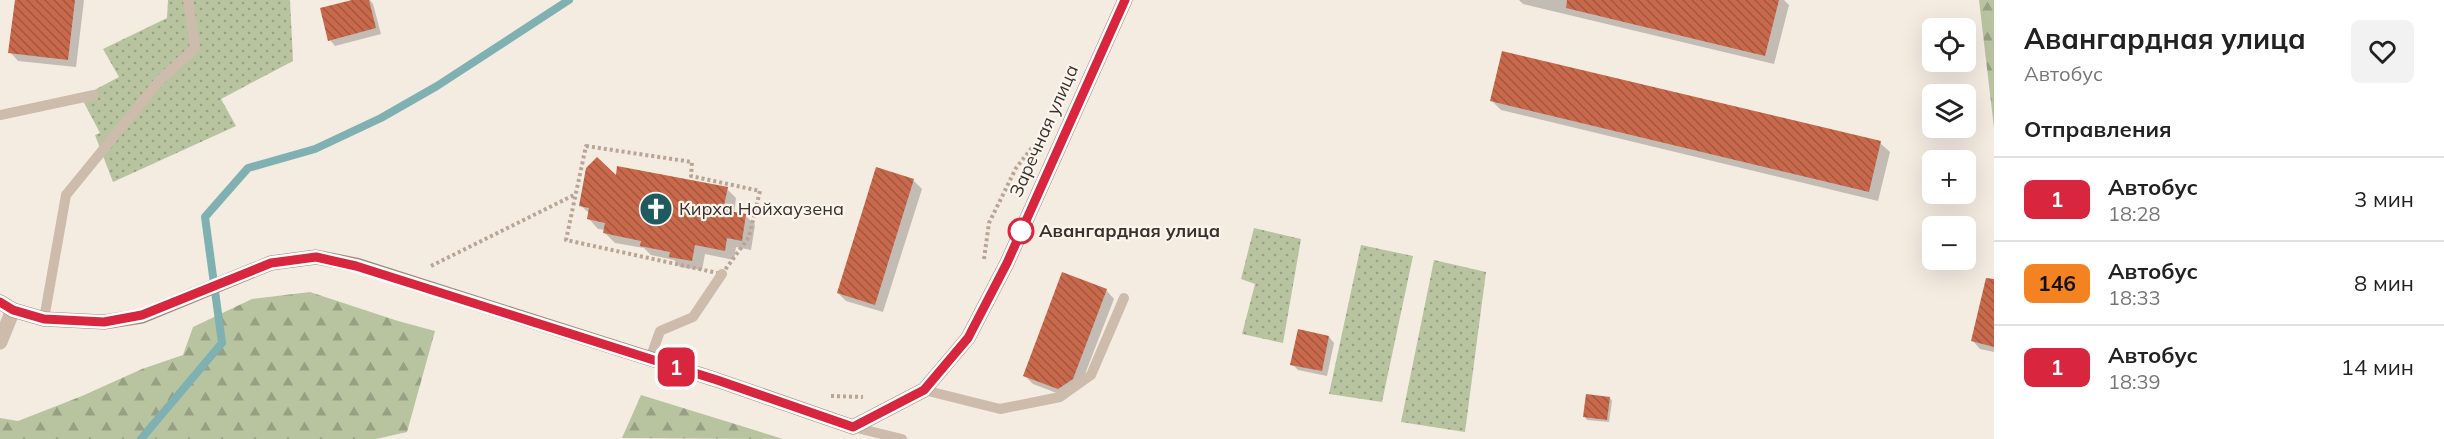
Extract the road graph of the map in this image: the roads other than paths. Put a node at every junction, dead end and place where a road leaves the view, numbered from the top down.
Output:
1 (188, 0) edge
2 (1125, 0) edge
3 (94, 95) dead end
4 (0, 115) edge
5 (722, 274) road end
6 (1124, 298) dead end
7 (7, 306) edge
8 (44, 319) junction
9 (0, 342) edge
10 (650, 359) junction
11 (924, 390) junction
12 (851, 433) edge
13 (902, 439) edge

1 - 8 lane
2 - 11 main road, Заречная улица
3 - 4 lane
5 - 10 lane
6 - 11 lane
7 - 8 main road
7 - 9 street
8 - 10 main road
10 - 12 main road
11 - 12 main road, Заречная улица
12 - 13 lane

